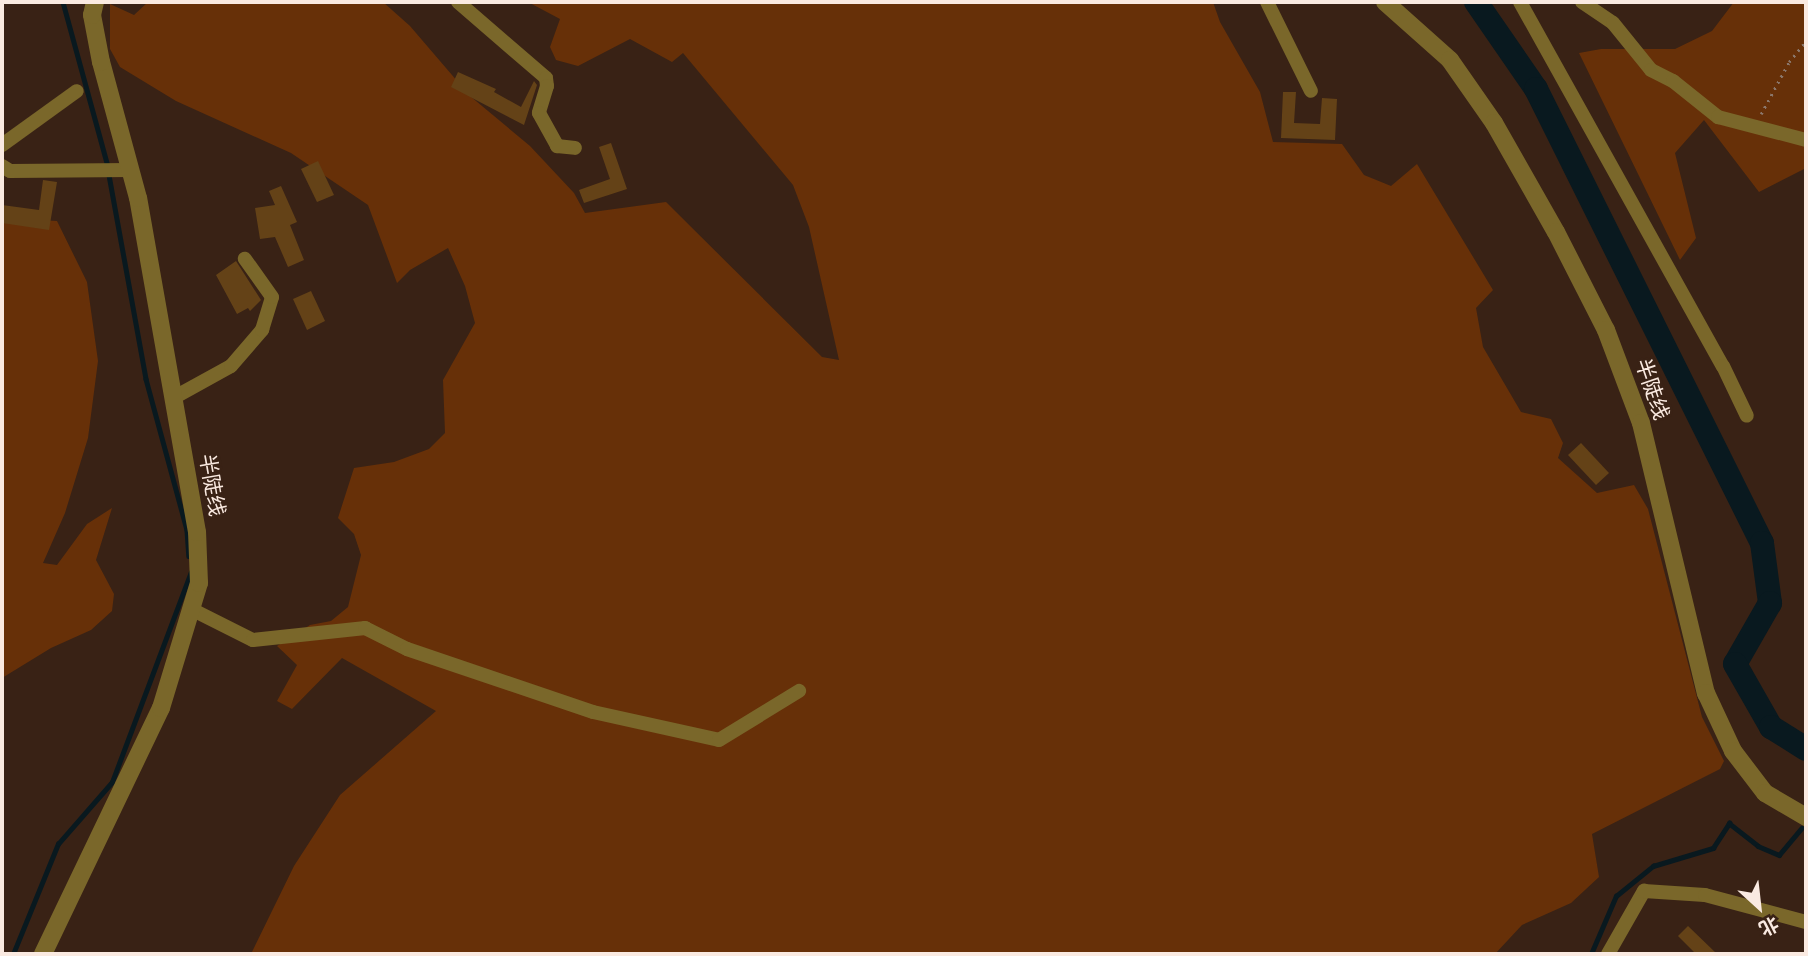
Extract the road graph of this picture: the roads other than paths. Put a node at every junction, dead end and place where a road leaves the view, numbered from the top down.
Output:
1 (95, 2) edge
2 (458, 2) edge
3 (1267, 2) edge
4 (1385, 2) edge
5 (1520, 2) edge
6 (1582, 2) edge
7 (77, 91) dead end
8 (1311, 91) dead end
9 (1806, 140) edge
10 (2, 145) edge
11 (575, 148) dead end
12 (2, 166) edge
13 (124, 170) junction
14 (245, 259) dead end
15 (173, 398) junction
16 (1746, 416) dead end
17 (191, 609) junction
18 (799, 691) dead end
19 (1806, 817) edge
20 (1806, 922) edge
21 (43, 954) edge
22 (1608, 954) edge

1 - 13 street, 半陡线
2 - 11 street
3 - 8 street
4 - 19 street, 半陡线
5 - 16 street
6 - 9 street
7 - 10 street
12 - 13 street
13 - 15 street, 半陡线
14 - 15 street
15 - 17 street, 半陡线
17 - 18 street
17 - 21 street, 半陡线
20 - 22 street

